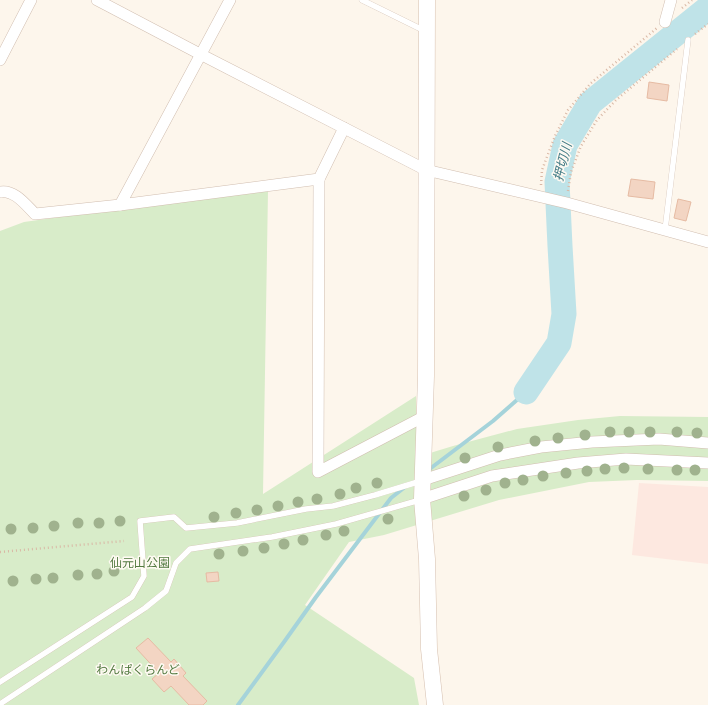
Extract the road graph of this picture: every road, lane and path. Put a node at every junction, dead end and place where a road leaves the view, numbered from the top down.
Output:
1 (31, 0) edge
2 (97, 0) edge
3 (230, 0) edge
4 (362, 0) edge
5 (427, 0) edge
6 (671, 0) edge
7 (692, 0) edge
8 (665, 22) junction
9 (708, 24) edge
10 (426, 32) junction
11 (688, 40) junction
12 (200, 54) junction
13 (0, 60) edge
14 (344, 128) junction
15 (426, 170) junction
16 (319, 179) junction
17 (0, 192) edge
18 (540, 197) junction
19 (567, 203) junction
20 (120, 205) junction
21 (665, 230) junction
22 (708, 242) edge
23 (425, 416) junction
24 (708, 443) edge
25 (708, 462) edge
26 (423, 480) junction
27 (422, 499) junction
28 (124, 541) dead end
29 (0, 552) edge
30 (0, 682) edge
31 (0, 704) edge
32 (435, 705) edge

1 - 13 street
2 - 12 street
3 - 12 street
4 - 10 lane
5 - 10 street
6 - 8 street
7 - 8 path
8 - 18 path
9 - 11 path
10 - 15 street
11 - 19 path
11 - 21 lane
12 - 14 street
12 - 20 street
14 - 15 street
14 - 16 street
15 - 18 street
15 - 23 street
16 - 20 street
16 - 23 street
17 - 20 street
18 - 19 street
19 - 21 street
21 - 22 street
23 - 26 street
24 - 26 street
25 - 27 street
26 - 27 street
26 - 30 lane
27 - 31 lane
27 - 32 street
28 - 29 path

